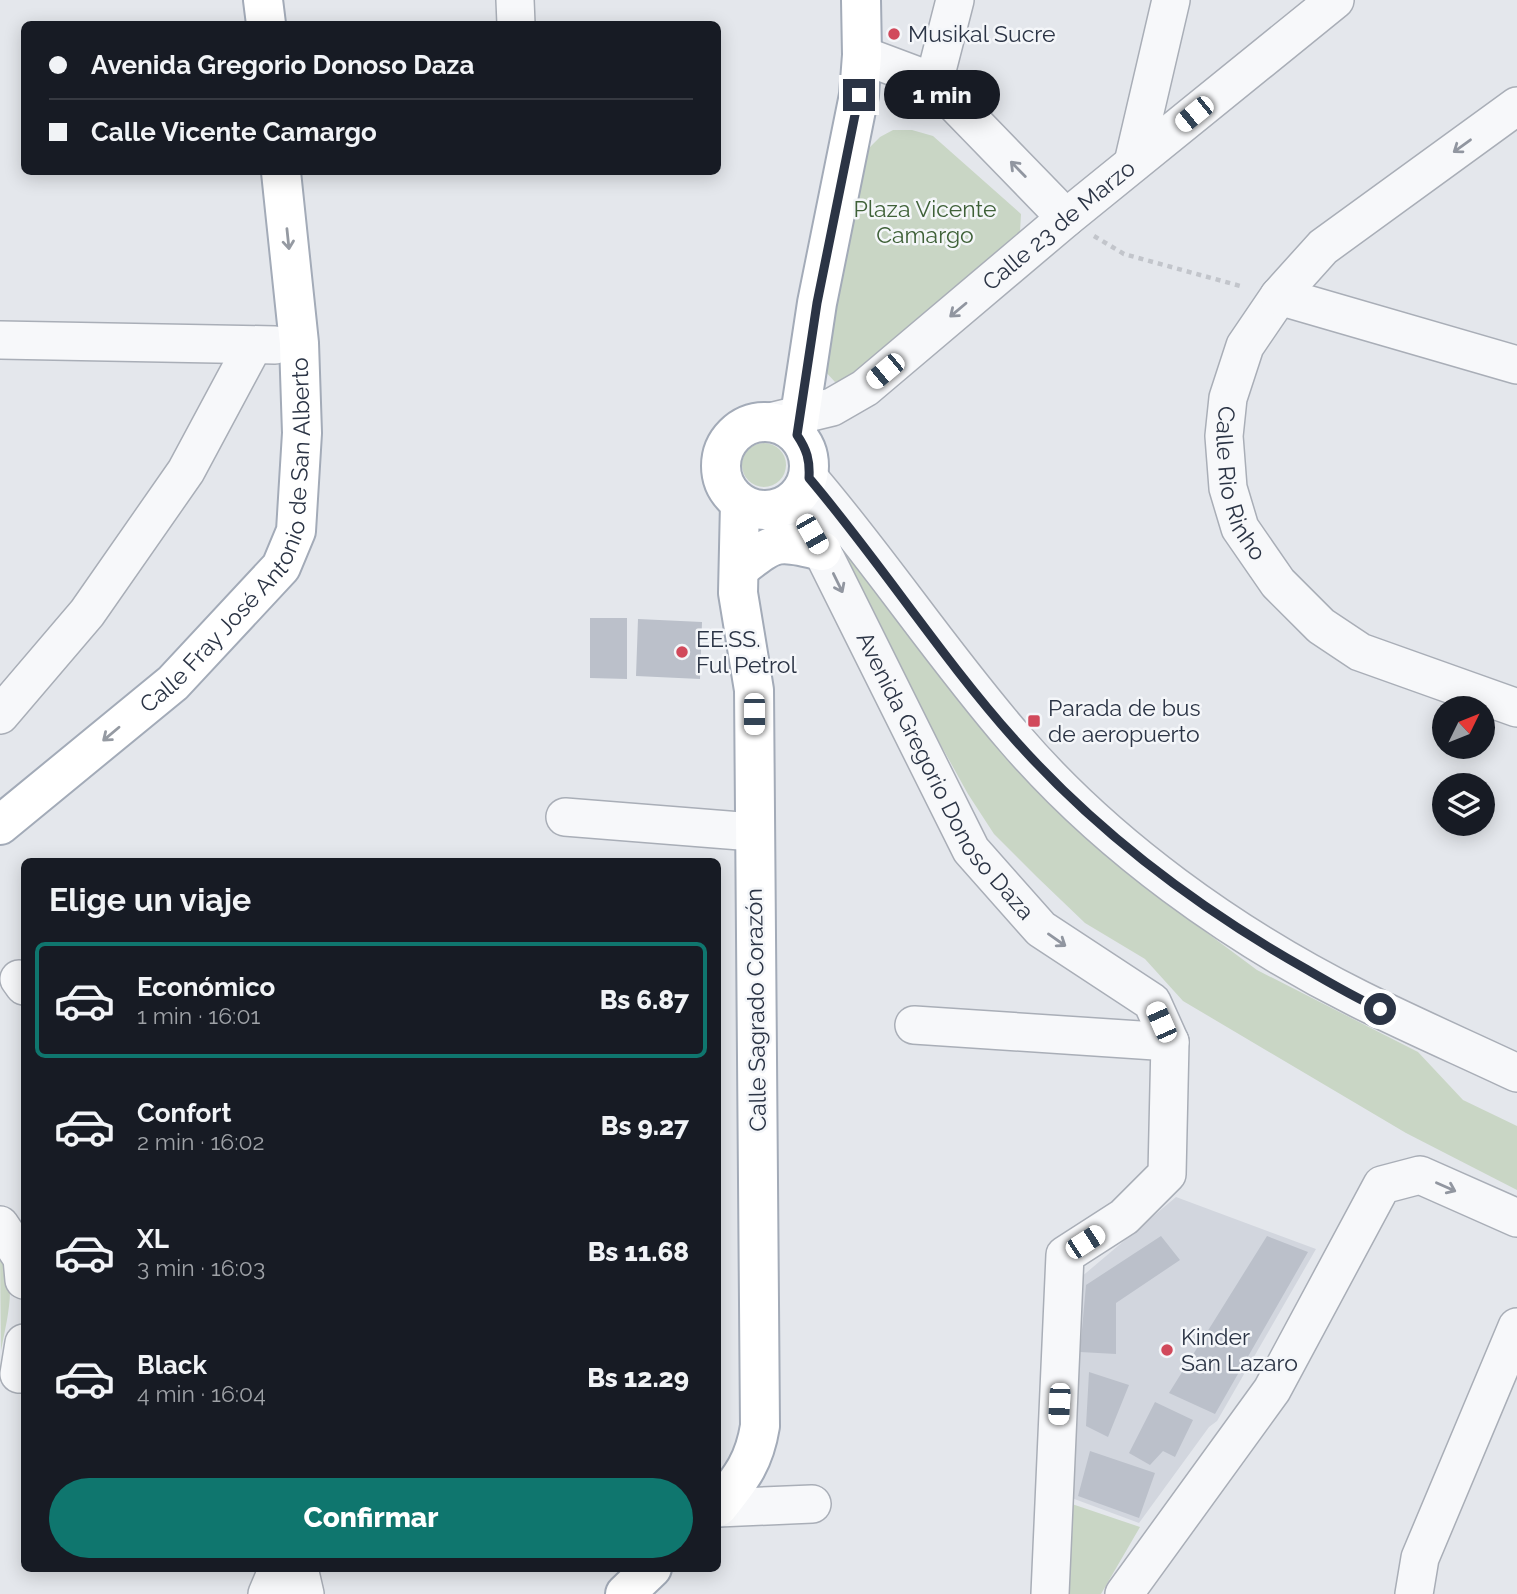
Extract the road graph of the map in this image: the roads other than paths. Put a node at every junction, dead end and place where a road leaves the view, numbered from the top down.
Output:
1 (263, 0) edge
2 (515, 0) edge
3 (861, 0) edge
4 (955, 0) edge
5 (1171, 0) edge
6 (1335, 0) edge
7 (266, 21) edge
8 (516, 21) edge
9 (862, 55) junction
10 (934, 82) junction
11 (1517, 106) edge
12 (1133, 163) junction
13 (281, 175) edge
14 (1066, 218) junction
15 (1279, 296) junction
16 (0, 340) edge
17 (299, 343) junction
18 (253, 346) junction
19 (1517, 365) edge
20 (789, 424) junction
21 (801, 490) junction
22 (740, 503) junction
23 (822, 551) junction
24 (739, 569) junction
25 (1517, 708) edge
26 (0, 715) edge
27 (565, 817) dead end
28 (0, 825) edge
29 (753, 832) junction
30 (914, 1025) dead end
31 (1170, 1042) junction
32 (1517, 1073) edge
33 (1517, 1218) edge
34 (0, 1225) edge
35 (21, 1256) edge
36 (1517, 1327) edge
37 (721, 1504) edge
38 (812, 1504) dead end
39 (721, 1508) edge
40 (276, 1572) edge
41 (300, 1572) edge
42 (648, 1572) edge
43 (267, 1594) edge
44 (305, 1594) edge
45 (625, 1594) edge
46 (1050, 1594) edge
47 (1124, 1594) edge
48 (1414, 1594) edge

1 - 7 main road
2 - 8 street
3 - 9 main road
4 - 10 street
5 - 12 street
6 - 12 street, Calle 23 de Marzo
9 - 10 street
9 - 20 main road
14 -> 10 street
11 -> 15 street, Calle Rio Rinho
12 - 14 street, Calle 23 de Marzo
13 -> 17 main road, Calle Fray José Antonio de San Alberto
14 -> 20 street, Calle 23 de Marzo
15 - 19 street
15 - 25 street, Calle Rio Rinho
16 - 18 street
17 - 18 street
17 -> 28 main road, Calle Fray José Antonio de San Alberto
18 - 26 street
20 - 21 main road
20 - 22 main road
21 - 22 main road
21 - 23 street, Avenida Gregorio Donoso Daza
21 - 32 street
22 - 24 main road, Calle Sagrado Corazón
23 - 24 main road
23 -> 31 street, Avenida Gregorio Donoso Daza
24 - 29 main road, Calle Sagrado Corazón
27 - 29 street
29 - 37 main road, Calle Sagrado Corazón
30 - 31 street
31 - 46 street
47 -> 33 street
34 - 35 street
36 - 48 street
38 - 39 street
40 - 43 street
41 - 44 street
42 - 45 main road

